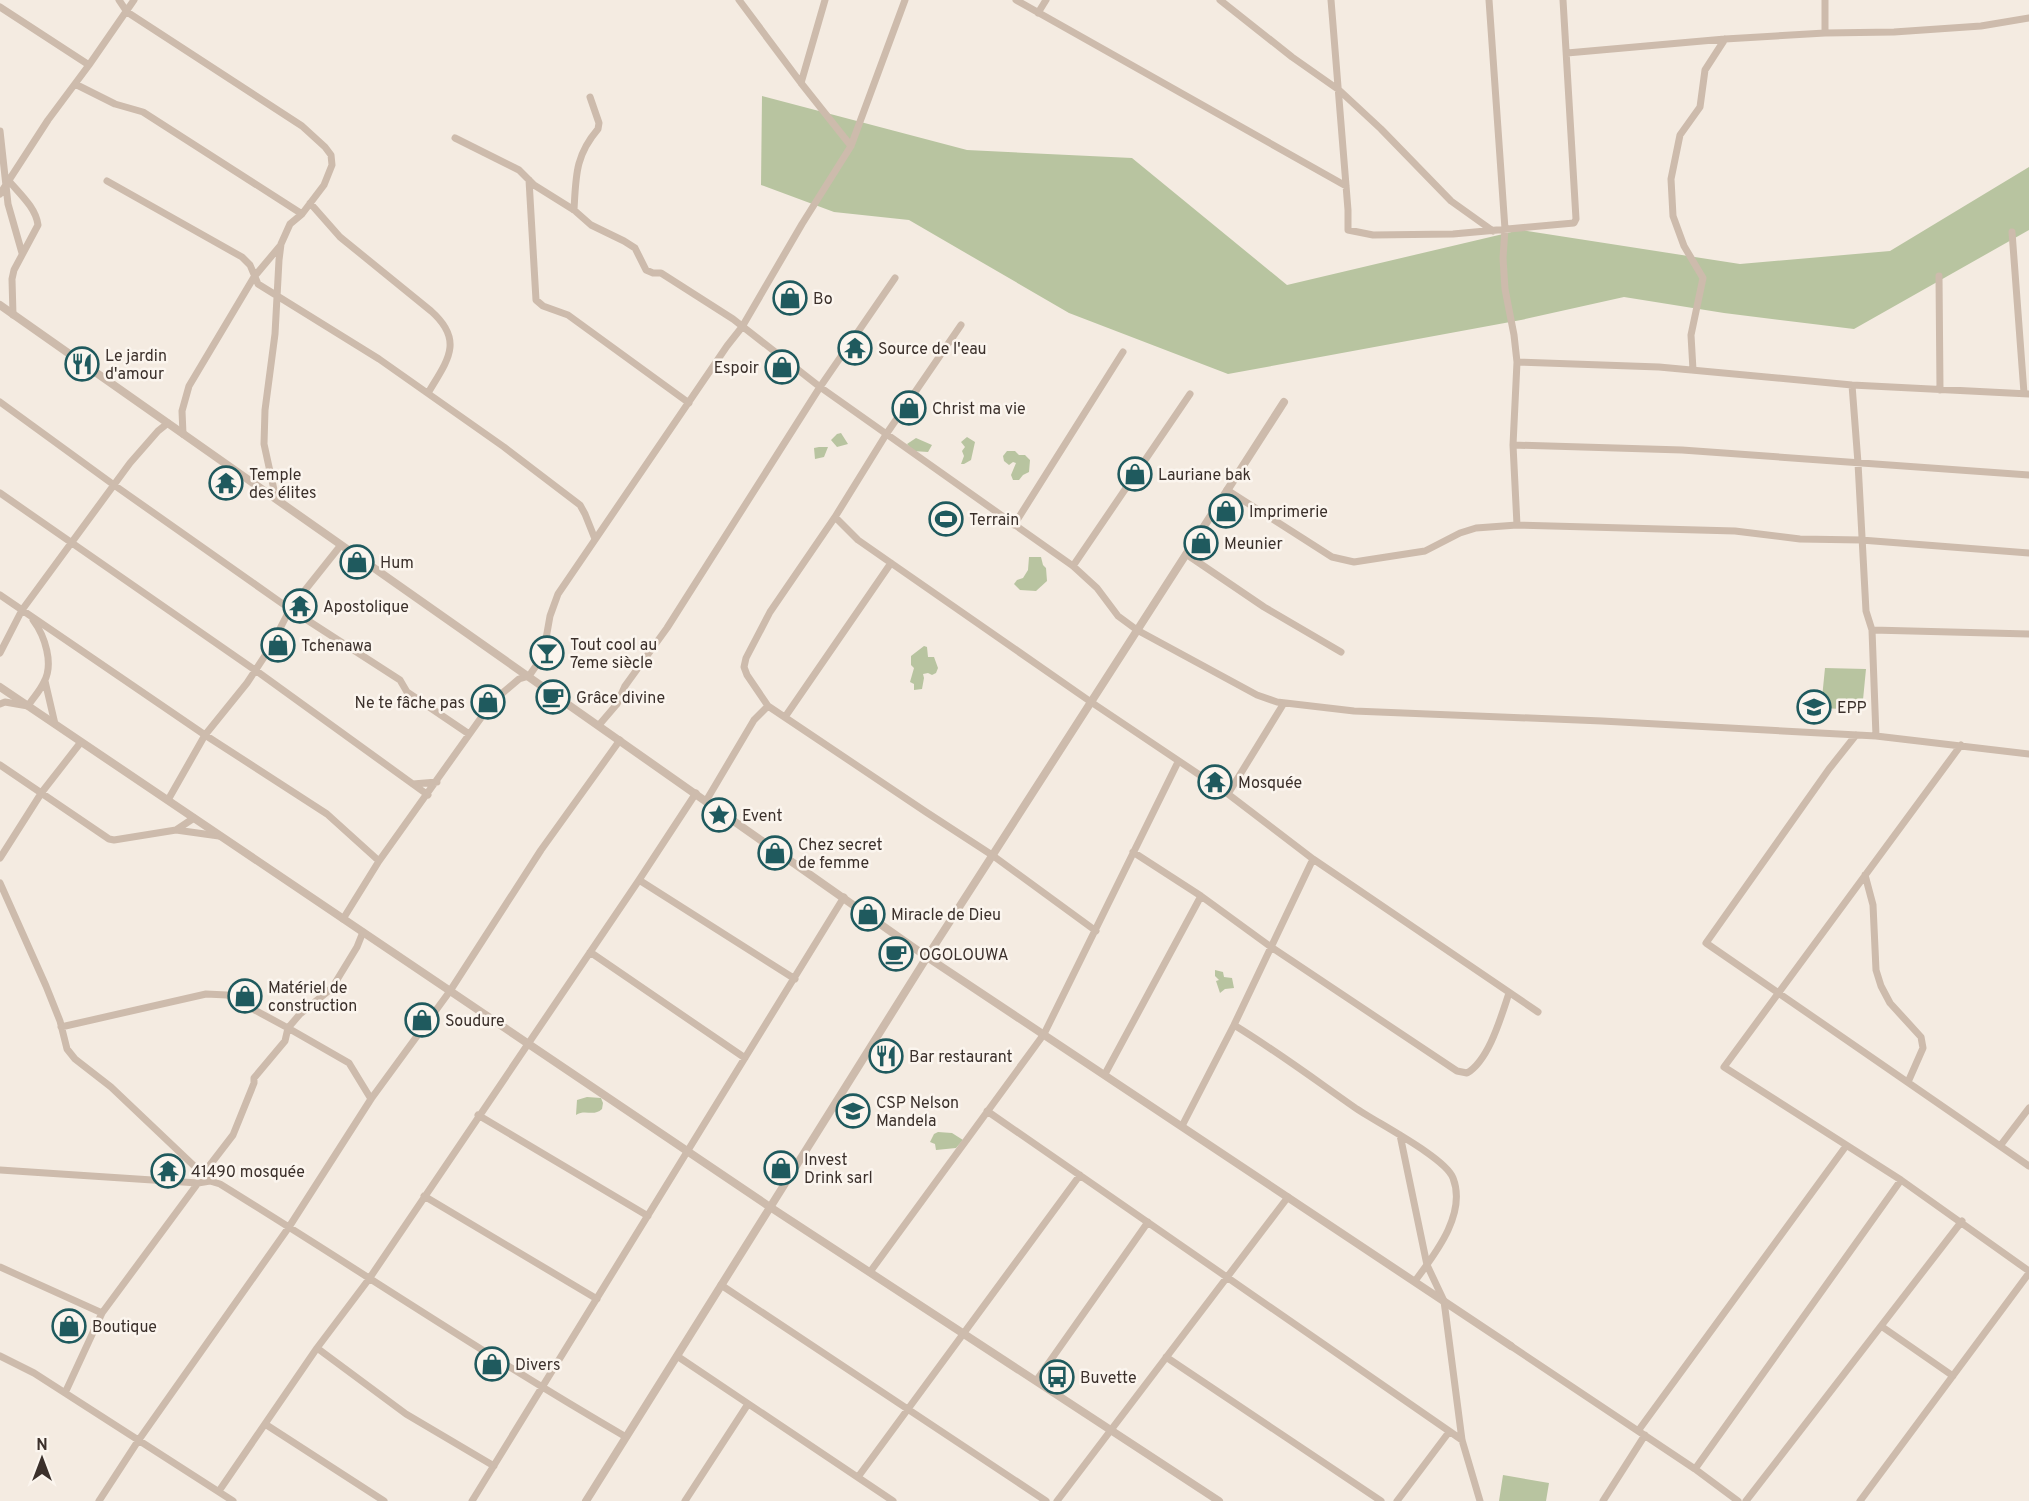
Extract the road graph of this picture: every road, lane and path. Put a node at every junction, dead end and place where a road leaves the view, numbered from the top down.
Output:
1 (119, 0) edge
2 (134, 0) edge
3 (739, 0) edge
4 (825, 0) edge
5 (905, 0) edge
6 (1016, 0) edge
7 (1046, 0) edge
8 (1220, 0) edge
9 (1331, 0) edge
10 (1489, 0) edge
11 (1563, 0) edge
12 (1825, 0) edge
13 (0, 7) edge
14 (127, 12) junction
15 (1038, 13) junction
16 (2029, 18) edge
17 (1825, 33) junction
18 (1725, 39) junction
19 (1567, 53) junction
20 (89, 65) junction
21 (801, 83) junction
22 (75, 84) junction
23 (1339, 90) junction
24 (590, 97) dead end
25 (0, 131) edge
26 (455, 138) dead end
27 (851, 146) junction
28 (529, 180) junction
29 (108, 181) dead end
30 (8, 183) junction
31 (1346, 186) junction
32 (0, 194) edge
33 (310, 203) junction
34 (574, 210) junction
35 (302, 214) junction
36 (1505, 229) junction
37 (1493, 231) junction
38 (2012, 232) dead end
39 (281, 244) junction
40 (22, 253) junction
41 (1940, 276) dead end
42 (254, 277) junction
43 (895, 278) dead end
44 (278, 297) junction
45 (0, 305) edge
46 (13, 315) junction
47 (961, 325) dead end
48 (742, 327) junction
49 (1123, 351) dead end
50 (1517, 362) junction
51 (1693, 370) junction
52 (1852, 385) junction
53 (820, 387) junction
54 (1940, 390) junction
55 (428, 393) junction
56 (1190, 394) dead end
57 (2026, 394) edge
58 (0, 402) edge
59 (1284, 402) dead end
60 (689, 403) junction
61 (168, 423) junction
62 (887, 433) junction
63 (183, 434) junction
64 (1513, 445) junction
65 (1858, 463) junction
66 (2029, 475) edge
67 (114, 485) junction
68 (1227, 490) junction
69 (0, 494) edge
70 (276, 499) junction
71 (835, 517) junction
72 (1014, 525) junction
73 (1517, 525) junction
74 (595, 539) junction
75 (1861, 540) junction
76 (71, 543) junction
77 (341, 544) junction
78 (2029, 553) edge
79 (1186, 554) junction
80 (891, 563) junction
81 (1073, 566) junction
82 (0, 596) edge
83 (290, 609) junction
84 (22, 610) junction
85 (29, 616) junction
86 (1137, 630) junction
87 (1872, 630) junction
88 (2029, 634) edge
89 (1341, 652) dead end
90 (0, 653) edge
91 (255, 670) junction
92 (529, 676) junction
93 (45, 681) junction
94 (0, 687) edge
95 (1091, 702) junction
96 (1284, 703) junction
97 (0, 704) edge
98 (28, 706) junction
99 (768, 706) junction
100 (785, 717) junction
101 (55, 724) junction
102 (599, 725) junction
103 (470, 734) junction
104 (205, 735) junction
105 (1856, 735) junction
106 (1876, 736) junction
107 (620, 740) junction
108 (81, 742) junction
109 (1961, 745) junction
110 (2029, 754) edge
111 (1178, 762) junction
112 (0, 765) edge
113 (437, 782) junction
114 (412, 784) junction
115 (42, 792) junction
116 (696, 793) junction
117 (1228, 794) junction
118 (428, 795) junction
119 (168, 800) junction
120 (706, 801) junction
121 (194, 818) junction
122 (176, 830) junction
123 (222, 837) junction
124 (1133, 852) junction
125 (993, 855) junction
126 (0, 858) edge
127 (1313, 859) junction
128 (379, 861) junction
129 (1865, 875) junction
130 (639, 880) junction
131 (0, 883) edge
132 (1201, 896) junction
133 (844, 897) junction
134 (343, 919) junction
135 (1096, 931) junction
136 (363, 932) junction
137 (1271, 947) junction
138 (591, 952) junction
139 (927, 957) junction
140 (795, 979) junction
141 (450, 991) junction
142 (1509, 993) junction
143 (1777, 993) junction
144 (1538, 1012) dead end
145 (1234, 1025) junction
146 (62, 1027) junction
147 (288, 1028) junction
148 (1044, 1034) junction
149 (528, 1043) junction
150 (745, 1058) junction
151 (1105, 1074) junction
152 (1908, 1082) junction
153 (371, 1099) junction
154 (2029, 1107) edge
155 (987, 1111) junction
156 (478, 1115) junction
157 (1182, 1126) junction
158 (1400, 1135) junction
159 (1846, 1146) junction
160 (2000, 1146) junction
161 (688, 1151) junction
162 (2029, 1166) edge
163 (0, 1170) edge
164 (202, 1174) junction
165 (1080, 1175) junction
166 (1901, 1180) junction
167 (210, 1181) junction
168 (198, 1184) junction
169 (424, 1196) junction
170 (1288, 1197) junction
171 (770, 1207) junction
172 (648, 1216) junction
173 (1962, 1221) junction
174 (1148, 1222) junction
175 (289, 1227) junction
176 (1427, 1265) junction
177 (0, 1267) edge
178 (870, 1272) junction
179 (2029, 1272) edge
180 (1228, 1276) junction
181 (369, 1279) junction
182 (1415, 1281) junction
183 (721, 1285) junction
184 (597, 1299) junction
185 (1444, 1301) junction
186 (102, 1313) junction
187 (1881, 1326) junction
188 (963, 1334) junction
189 (1511, 1346) joint
190 (317, 1348) junction
191 (0, 1356) edge
192 (677, 1356) junction
193 (1166, 1357) junction
194 (1953, 1376) junction
195 (1036, 1381) junction
196 (542, 1388) junction
197 (64, 1393) junction
198 (748, 1404) junction
199 (908, 1409) junction
200 (265, 1424) junction
201 (1111, 1430) junction
202 (1638, 1431) junction
203 (1449, 1432) junction
204 (1645, 1436) junction
205 (626, 1437) junction
206 (1462, 1440) junction
207 (138, 1441) junction
208 (494, 1466) junction
209 (1695, 1469) junction
210 (858, 1477) junction
211 (219, 1491) junction
212 (1729, 1494) junction
213 (99, 1501) edge
214 (233, 1501) edge
215 (384, 1501) edge
216 (472, 1501) edge
217 (586, 1501) edge
218 (685, 1501) edge
219 (893, 1501) edge
220 (1046, 1501) edge
221 (1057, 1501) edge
222 (1219, 1501) edge
223 (1381, 1501) edge
224 (1397, 1501) edge
225 (1480, 1501) edge
226 (1603, 1501) edge
227 (1724, 1501) edge
228 (1738, 1501) edge
229 (1746, 1501) edge
230 (1860, 1501) edge

1 - 14 street
2 - 14 street
3 - 21 street
4 - 21 street
5 - 27 street
6 - 15 street
7 - 15 street
8 - 23 street
9 - 23 street
10 - 36 street
11 - 19 street
12 - 17 street
13 - 20 street
14 - 20 street
14 - 33 street
15 - 31 street
16 - 17 street
17 - 18 street
18 - 19 street
18 - 51 street
19 - 36 street
20 - 22 street
21 - 27 street
22 - 30 street
22 - 35 street
23 - 31 street
23 - 37 street
24 - 34 street
25 - 30 street
26 - 28 street
27 - 48 street
28 - 34 street
28 - 60 street
29 - 42 street
30 - 32 street
30 - 40 street
30 - 40 street
31 - 37 street
33 - 35 street
33 - 55 street
34 - 48 street
35 - 39 street
36 - 37 street
36 - 50 street
38 - 57 street
39 - 42 street
39 - 44 street
40 - 46 street
41 - 54 street
42 - 44 street
42 - 63 street
43 - 53 street
44 - 55 street
44 - 70 street
45 - 46 street
46 - 61 street
47 - 62 street
48 - 53 street
48 - 60 street
49 - 72 street
50 - 51 street
50 - 64 street
51 - 52 street
52 - 54 street
52 - 65 street
53 - 62 street
53 - 102 street
54 - 57 street
55 - 74 street
56 - 81 street
58 - 67 street
59 - 68 street
60 - 74 street
61 - 63 street
61 - 67 street
62 - 71 street
62 - 72 street
63 - 70 street
64 - 65 street
64 - 73 street
65 - 66 street
65 - 75 street
67 - 76 street
67 - 83 street
68 - 73 street
68 - 79 street
69 - 76 street
70 - 77 street
71 - 80 street
71 - 99 street
72 - 81 street
73 - 75 street
74 - 92 street
75 - 78 street
75 - 87 street
76 - 84 street
76 - 91 street
77 - 83 street
77 - 92 street
79 - 86 street
79 - 89 street
80 - 95 street
80 - 100 street
81 - 86 street
82 - 84 street
83 - 91 street
83 - 103 street
84 - 85 street
84 - 90 street
85 - 93 street
85 - 104 street
86 - 95 street
86 - 96 street
87 - 88 street
87 - 106 street
91 - 104 street
91 - 114 street
92 - 102 street
92 - 103 street
93 - 98 street
93 - 101 street
94 - 98 street
95 - 111 street
95 - 125 street
96 - 105 street
96 - 117 street
97 - 98 street
98 - 101 street
99 - 100 street
99 - 120 street
100 - 125 street
101 - 108 street
102 - 107 street
103 - 113 street
104 - 119 street
104 - 128 street
105 - 106 street
105 - 143 street
106 - 109 street
107 - 116 street
107 - 141 street
108 - 115 street
108 - 119 street
109 - 110 street
109 - 129 street
111 - 117 street
111 - 124 street
112 - 115 street
113 - 114 street
113 - 118 street
114 - 118 street
115 - 122 street
115 - 126 street
116 - 120 street
116 - 130 street
117 - 127 street
118 - 128 street
119 - 121 street
120 - 133 street
121 - 122 street
121 - 123 street
122 - 123 street
123 - 134 street
124 - 132 street
124 - 135 street
125 - 135 street
125 - 139 street
127 - 137 street
127 - 142 street
128 - 134 street
129 - 143 street
129 - 152 street
130 - 138 street
130 - 140 street
131 - 146 street
132 - 137 street
132 - 151 street
133 - 139 street
133 - 140 street
134 - 136 street
135 - 148 street
136 - 141 street
136 - 147 street
137 - 142 street
137 - 145 street
138 - 149 street
138 - 150 street
139 - 148 street
139 - 171 street
140 - 150 street
141 - 149 street
141 - 153 street
142 - 144 street
143 - 152 street
143 - 159 street
145 - 157 street
145 - 158 street
146 - 147 street
146 - 164 street
147 - 153 street
147 - 164 street
148 - 151 street
148 - 155 street
149 - 156 street
149 - 161 street
150 - 161 street
151 - 157 street
152 - 160 street
153 - 175 street
154 - 160 street
155 - 165 street
155 - 178 street
156 - 169 street
156 - 172 street
157 - 170 street
158 - 176 street
158 - 176 street
159 - 166 street
159 - 202 street
160 - 162 street
161 - 171 street
161 - 172 street
163 - 168 street
164 - 167 street
165 - 174 street
165 - 188 street
166 - 173 street
166 - 209 street
167 - 168 street
167 - 175 street
168 - 186 street
169 - 181 street
169 - 184 street
170 - 180 street
170 - 182 street
171 - 178 street
171 - 183 street
172 - 184 street
173 - 179 street
173 - 187 street
174 - 180 street
174 - 195 street
175 - 181 street
175 - 207 street
176 - 182 street
176 - 185 street
177 - 186 street
178 - 188 street
179 - 194 street
180 - 193 street
180 - 203 street
181 - 190 street
181 - 196 street
182 - 185 street
183 - 192 street
183 - 199 street
184 - 196 street
185 - 189 street
185 - 206 street
186 - 197 street
187 - 194 street
187 - 229 street
188 - 195 street
188 - 199 street
189 - 202 street
190 - 200 street
190 - 208 street
191 - 197 street
192 - 198 street
192 - 205 street
193 - 201 street
193 - 223 street
194 - 230 street
195 - 201 street
196 - 205 street
196 - 208 street
197 - 207 street
198 - 210 street
198 - 218 street
199 - 210 street
199 - 220 street
200 - 211 street
200 - 215 street
201 - 221 street
201 - 222 street
202 - 204 street
203 - 206 street
203 - 224 street
204 - 209 street
204 - 226 street
205 - 217 street
206 - 225 street
207 - 211 street
207 - 213 street
208 - 216 street
209 - 212 street
210 - 219 street
211 - 214 street
212 - 227 street
212 - 228 street

